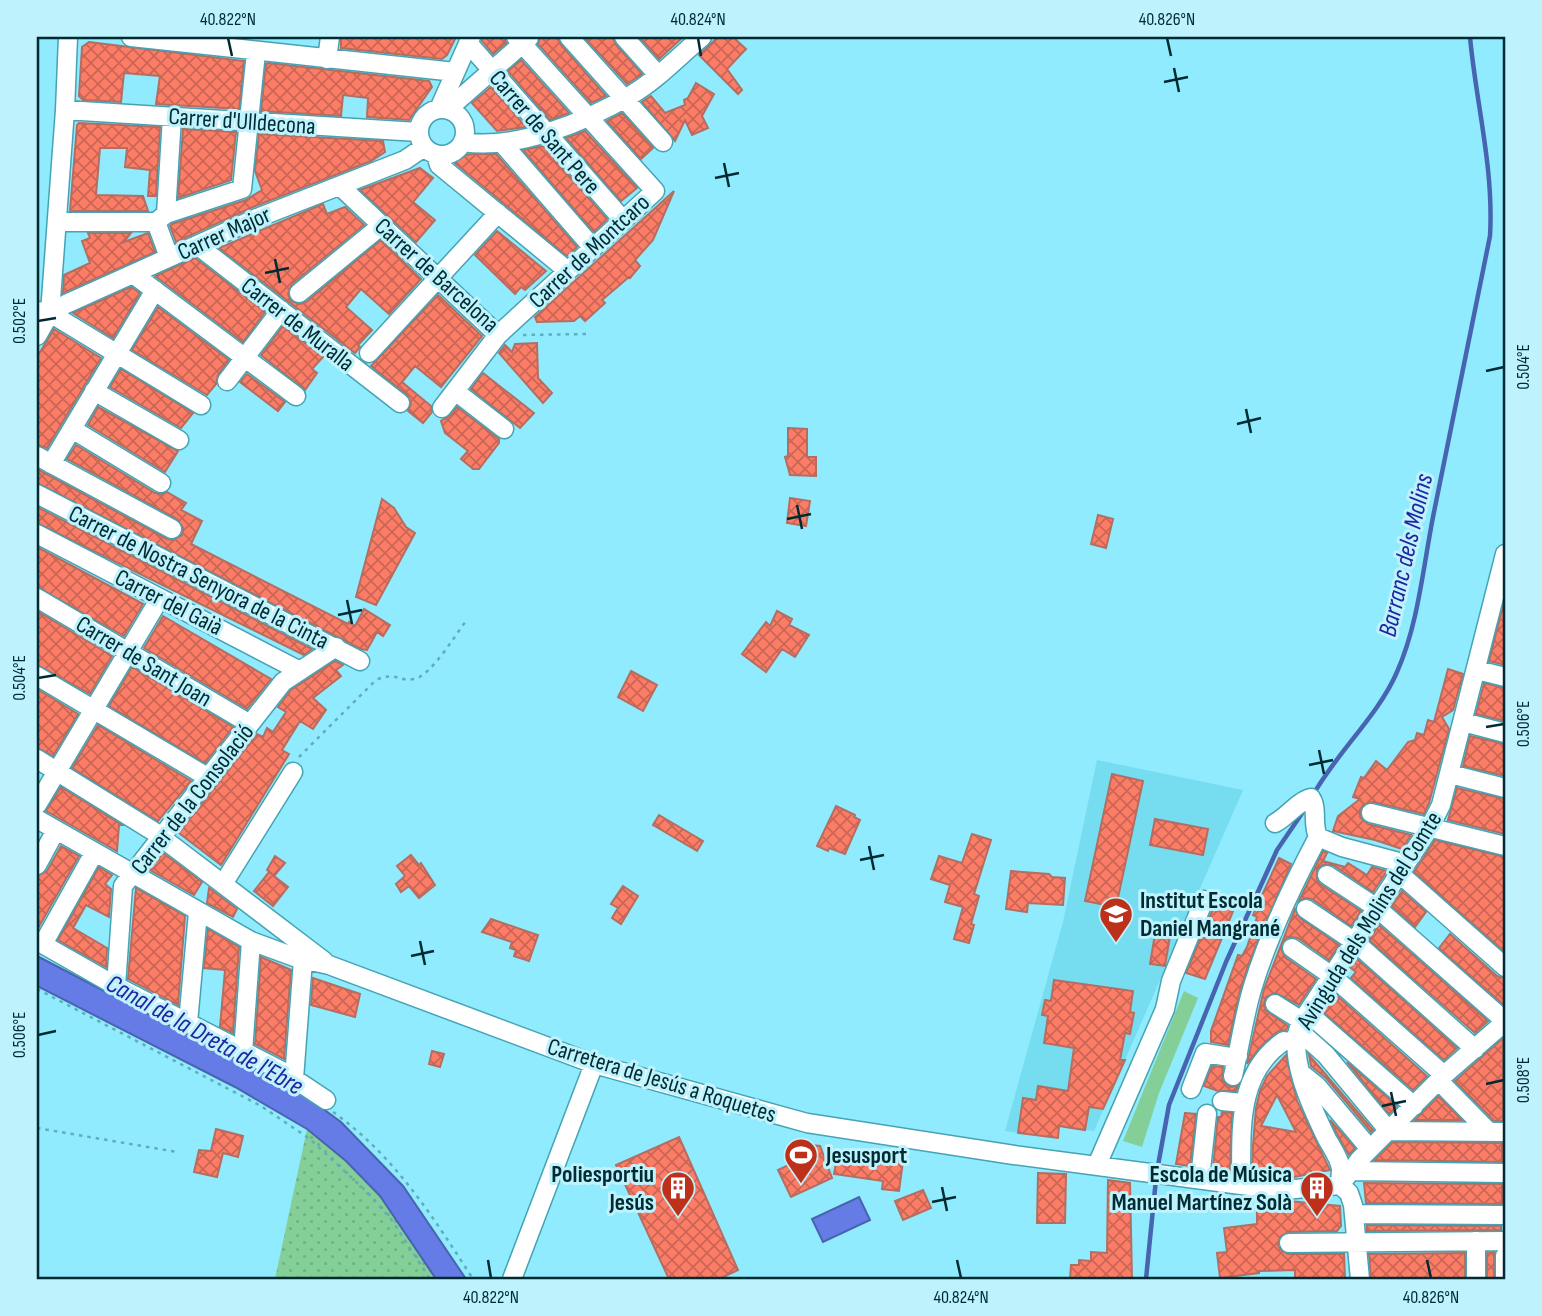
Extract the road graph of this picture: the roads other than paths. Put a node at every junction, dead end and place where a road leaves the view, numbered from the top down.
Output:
1 (68, 37) edge
2 (131, 37) edge
3 (330, 37) edge
4 (569, 37) edge
5 (624, 37) edge
6 (523, 39) edge
7 (469, 40) edge
8 (690, 41) edge
9 (256, 52) junction
10 (327, 59) junction
11 (492, 71) junction
12 (456, 72) junction
13 (658, 75) junction
14 (625, 98) junction
15 (444, 109) junction
16 (65, 110) junction
17 (172, 117) junction
18 (586, 117) junction
19 (248, 121) junction
20 (544, 133) junction
21 (463, 142) junction
22 (663, 142) dead end
23 (502, 144) junction
24 (426, 145) junction
25 (340, 186) junction
26 (498, 213) junction
27 (161, 218) junction
28 (623, 220) junction
29 (57, 222) junction
30 (382, 225) junction
31 (197, 245) junction
32 (593, 248) junction
33 (169, 257) junction
34 (568, 271) junction
35 (133, 274) junction
36 (438, 279) junction
37 (155, 290) junction
38 (299, 293) dead end
39 (281, 310) junction
40 (44, 312) edge
41 (498, 335) junction
42 (37, 336) edge
43 (116, 353) junction
44 (369, 353) dead end
45 (244, 358) junction
46 (227, 381) dead end
47 (94, 391) junction
48 (455, 391) junction
49 (296, 396) dead end
50 (400, 403) dead end
51 (201, 405) dead end
52 (442, 408) dead end
53 (72, 429) junction
54 (504, 429) dead end
55 (179, 440) dead end
56 (44, 460) edge
57 (162, 483) dead end
58 (37, 494) edge
59 (172, 529) dead end
60 (38, 538) edge
61 (1505, 559) edge
62 (37, 598) edge
63 (160, 598) junction
64 (1498, 617) edge
65 (336, 647) junction
66 (128, 652) junction
67 (360, 661) dead end
68 (1477, 670) junction
69 (300, 671) junction
70 (37, 676) edge
71 (1505, 677) edge
72 (94, 710) junction
73 (1463, 722) junction
74 (250, 724) junction
75 (1505, 733) edge
76 (37, 759) edge
77 (56, 771) junction
78 (293, 772) road end
79 (1450, 774) junction
80 (209, 778) junction
81 (1505, 788) edge
82 (37, 805) edge
83 (1371, 813) dead end
84 (37, 819) edge
85 (1275, 823) dead end
86 (1430, 827) junction
87 (55, 830) junction
88 (1318, 837) junction
89 (163, 838) junction
90 (1505, 846) edge
91 (94, 853) junction
92 (37, 864) edge
93 (1403, 869) junction
94 (132, 874) junction
95 (1327, 875) dead end
96 (223, 884) junction
97 (1204, 900) dead end
98 (1377, 908) junction
99 (1306, 909) dead end
100 (198, 912) junction
101 (251, 941) junction
102 (1355, 942) junction
103 (40, 943) edge
104 (1292, 948) dead end
105 (303, 960) junction
106 (329, 965) junction
107 (1505, 967) edge
108 (1332, 976) junction
109 (116, 986) junction
110 (1275, 1004) dead end
111 (1505, 1022) edge
112 (188, 1023) junction
113 (1298, 1028) junction
114 (1475, 1049) junction
115 (243, 1052) junction
116 (1238, 1056) junction
117 (594, 1063) junction
118 (1302, 1073) junction
119 (1233, 1076) dead end
120 (1442, 1078) junction
121 (294, 1079) junction
122 (1191, 1089) dead end
123 (1222, 1101) dead end
124 (325, 1103) road end
125 (1244, 1104) junction
126 (1415, 1106) junction
127 (1207, 1114) dead end
128 (1389, 1131) junction
129 (1497, 1132) edge
130 (1370, 1149) junction
131 (1097, 1166) junction
132 (1505, 1173) edge
133 (1345, 1178) junction
134 (1200, 1179) junction
135 (1241, 1185) junction
136 (1354, 1214) junction
137 (1505, 1215) edge
138 (1476, 1241) junction
139 (1505, 1241) edge
140 (1357, 1242) junction
141 (1289, 1243) dead end
142 (1505, 1256) edge
143 (512, 1279) edge
144 (1360, 1279) edge
145 (1476, 1279) edge
146 (1505, 1279) edge

1 - 16 street
2 - 9 street
3 - 10 street
4 - 14 street
5 - 13 street
6 - 11 street
6 - 18 street
7 - 11 street, Carrer de Sant Pere
7 - 12 street
8 - 13 street
9 - 10 street
9 - 19 street
10 - 12 street
11 - 15 street
11 - 20 street, Carrer de Sant Pere
12 - 15 street
13 - 14 street
14 - 18 street
14 - 22 street
15 - 21 street
15 - 24 street
16 - 17 street, Carrer d'Ulldecona
16 - 29 street
17 - 19 street, Carrer d'Ulldecona
17 - 27 street
18 - 20 street
18 - 28 street, Carrer de Montcaro
19 - 24 street, Carrer d'Ulldecona
19 - 27 street
20 - 23 street
20 - 28 street, Carrer de Sant Pere
21 - 23 street
21 - 24 street
23 - 32 street
24 - 25 street, Carrer Major
24 - 26 street
25 - 30 street, Carrer de Barcelona
25 - 31 street, Carrer Major
26 - 34 street
26 - 36 street
27 - 29 street
27 - 33 street
28 - 32 street, Carrer de Montcaro
29 - 40 street
30 - 36 street, Carrer de Barcelona
30 - 38 street
31 - 33 street, Carrer Major
31 - 39 street, Carrer de Muralla
32 - 34 street, Carrer de Montcaro
33 - 35 street, Carrer Major
34 - 41 street, Carrer de Montcaro
35 - 37 street
35 - 40 street, Carrer Major
36 - 41 street, Carrer de Barcelona
36 - 44 street
37 - 43 street
37 - 45 street
39 - 45 street
39 - 50 street, Carrer de Muralla
40 - 42 street
40 - 43 street
41 - 48 street, Carrer de Montcaro
43 - 47 street
43 - 51 street
45 - 46 street
45 - 49 street
47 - 53 street
47 - 55 street
48 - 52 street, Carrer de Montcaro
48 - 54 street
53 - 56 street
53 - 57 street
56 - 59 street
58 - 65 street, Carrer de Nostra Senyora de la Cinta
60 - 63 street, Carrer del Gaià
61 - 64 street, Avinguda dels Molins del Comte
62 - 66 street, Carrer de Sant Joan
63 - 66 street
63 - 69 street, Carrer del Gaià
64 - 68 street, Avinguda dels Molins del Comte
65 - 67 street, Carrer de Nostra Senyora de la Cinta
65 - 69 street, Carrer de la Consolació
66 - 72 street
66 - 74 street, Carrer de Sant Joan
68 - 71 street
68 - 73 street, Avinguda dels Molins del Comte
69 - 74 street, Carrer de la Consolació
70 - 72 street
72 - 77 street
72 - 80 street
73 - 75 street
73 - 79 street, Avinguda dels Molins del Comte
74 - 80 street, Carrer de la Consolació
76 - 77 street
77 - 82 street
77 - 89 street
78 - 96 street
79 - 81 street
79 - 86 street, Avinguda dels Molins del Comte
80 - 89 street, Carrer de la Consolació
83 - 86 street
84 - 87 street
85 - 88 street
86 - 90 street
86 - 93 street, Avinguda dels Molins del Comte
87 - 91 street
87 - 92 street
88 - 93 street
88 - 116 street
89 - 94 street, Carrer de la Consolació
89 - 96 street
91 - 94 street
91 - 103 street
93 - 98 street, Avinguda dels Molins del Comte
93 - 107 street
94 - 100 street
94 - 109 street, Carrer de la Consolació
95 - 98 street
96 - 106 street
97 - 131 street
98 - 102 street, Avinguda dels Molins del Comte
98 - 111 street
99 - 102 street
100 - 101 street
100 - 112 street
101 - 105 street
101 - 115 street
102 - 108 street, Avinguda dels Molins del Comte
102 - 114 street
103 - 109 street
104 - 108 street
105 - 106 street
105 - 121 street
106 - 117 street, Carretera de Jesús a Roquetes
108 - 113 street, Avinguda dels Molins del Comte
108 - 120 street
109 - 112 street
110 - 113 street
111 - 114 street
112 - 115 street
113 - 118 street, Avinguda dels Molins del Comte
113 - 125 street
113 - 126 street
113 - 128 street
114 - 120 street
115 - 121 street
116 - 119 street
116 - 122 street
117 - 131 street, Carretera de Jesús a Roquetes
117 - 143 street
118 - 130 street
118 - 133 street, Avinguda dels Molins del Comte
120 - 126 street
120 - 129 street
121 - 124 street
123 - 125 street
125 - 135 street
126 - 128 street
127 - 134 street
128 - 129 street
128 - 130 street
130 - 133 street
131 - 134 street, Carretera de Jesús a Roquetes
132 - 133 street, Carretera de Jesús a Roquetes
133 - 135 street, Carretera de Jesús a Roquetes
133 - 136 street, Avinguda dels Molins del Comte
134 - 135 street, Carretera de Jesús a Roquetes
136 - 137 street
136 - 140 street, Avinguda dels Molins del Comte
138 - 139 street
138 - 140 street
138 - 145 street
140 - 141 street
140 - 144 street, Avinguda dels Molins del Comte
142 - 146 street

